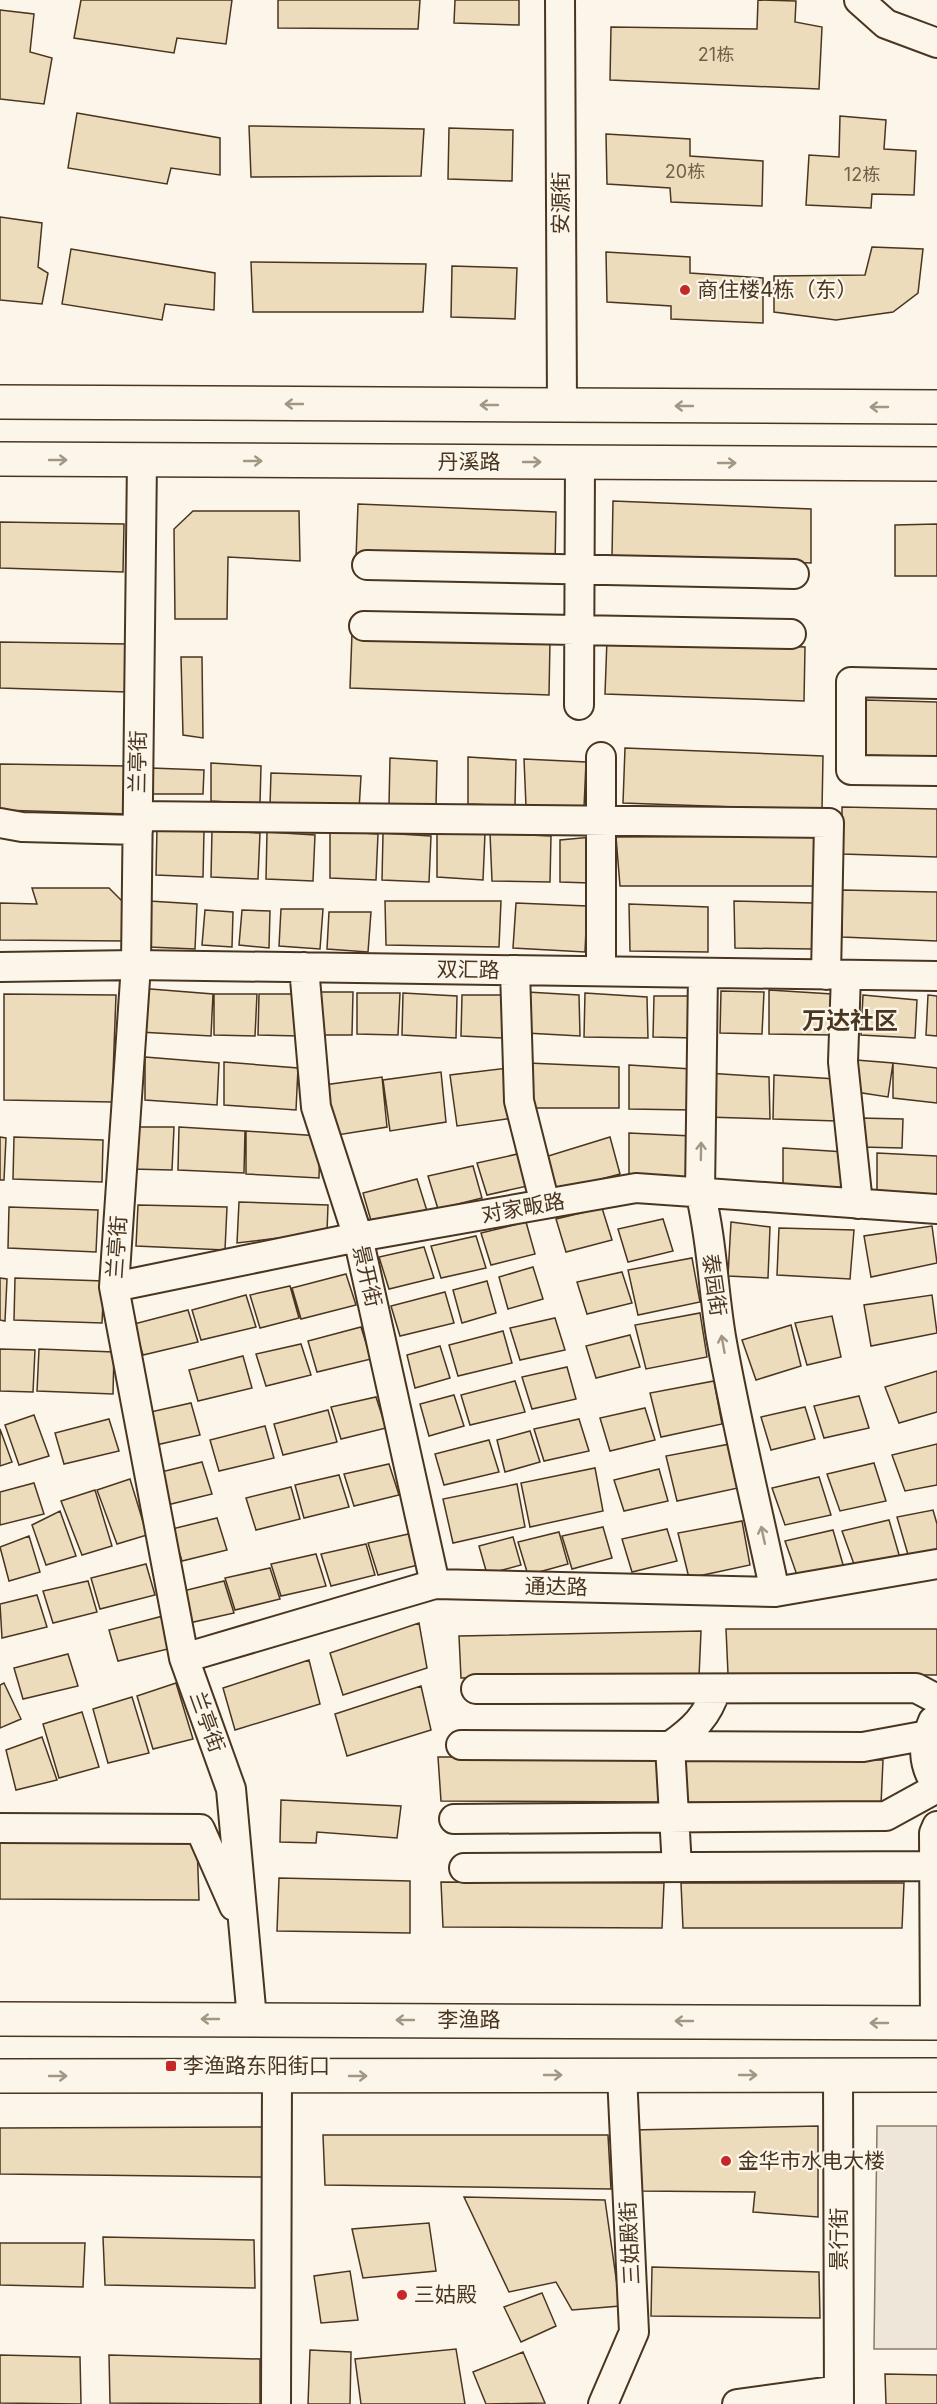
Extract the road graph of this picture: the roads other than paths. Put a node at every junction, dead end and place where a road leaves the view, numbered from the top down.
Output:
1 (560, 0) edge
2 (860, 0) edge
3 (937, 43) edge
4 (0, 402) edge
5 (562, 405) junction
6 (937, 407) edge
7 (0, 459) edge
8 (142, 460) junction
9 (580, 462) junction
10 (937, 464) edge
11 (367, 565) dead end
12 (579, 569) junction
13 (794, 574) dead end
14 (364, 626) dead end
15 (579, 630) junction
16 (791, 634) dead end
17 (937, 684) edge
18 (579, 705) dead end
19 (601, 757) dead end
20 (937, 771) edge
21 (601, 820) junction
22 (0, 823) edge
23 (138, 823) junction
24 (136, 965) junction
25 (0, 967) edge
26 (304, 967) junction
27 (515, 970) junction
28 (601, 971) junction
29 (703, 973) junction
30 (836, 975) junction
31 (937, 976) edge
32 (700, 1192) junction
33 (545, 1204) junction
34 (858, 1204) junction
35 (937, 1209) edge
36 (358, 1237) junction
37 (114, 1287) junction
38 (937, 1564) edge
39 (435, 1584) junction
40 (775, 1592) junction
41 (184, 1658) junction
42 (476, 1689) dead end
43 (716, 1689) junction
44 (937, 1699) edge
45 (932, 1726) edge
46 (461, 1745) dead end
47 (670, 1746) junction
48 (937, 1787) edge
49 (674, 1818) junction
50 (454, 1819) dead end
51 (937, 1826) edge
52 (0, 1828) edge
53 (936, 1866) edge
54 (677, 1867) junction
55 (465, 1868) dead end
56 (244, 1927) junction
57 (0, 2019) edge
58 (252, 2019) junction
59 (936, 2023) edge
60 (622, 2075) junction
61 (837, 2075) junction
62 (937, 2075) edge
63 (0, 2076) edge
64 (277, 2076) junction
65 (839, 2397) edge
66 (276, 2404) edge
67 (603, 2404) edge
68 (737, 2404) edge

1 - 5 street, 安源街
2 - 3 street
5 -> 4 main road
6 -> 5 main road
7 -> 8 main road, 丹溪路
8 -> 9 main road, 丹溪路
8 - 23 street, 兰亭街
9 -> 10 main road, 丹溪路
9 - 12 street
11 - 12 street
12 - 13 street
12 - 15 street
14 - 15 street
15 - 16 street
15 - 18 street
17 - 20 street
19 - 21 street
21 - 23 street
21 - 28 street
21 - 30 street
22 - 23 street
23 - 24 street, 兰亭街
24 - 25 street, 双汇路
24 - 26 street, 双汇路
24 - 37 street, 兰亭街
26 - 27 street, 双汇路
26 - 36 street, 景开街
27 - 28 street, 双汇路
27 - 33 street
28 - 29 street, 双汇路
29 - 30 street, 双汇路
32 -> 29 street, 泰园街
30 - 31 street, 双汇路
30 - 34 street
32 - 33 street, 对家畈路
32 - 34 street, 对家畈路
40 -> 32 street, 泰园街
33 - 36 street, 对家畈路
34 - 35 street, 对家畈路
36 - 37 street, 对家畈路
36 - 39 street, 景开街
37 - 41 street, 兰亭街
38 - 40 street, 通达路
39 - 40 street, 通达路
39 - 41 street, 通达路
41 - 56 street, 兰亭街
42 - 43 street
43 - 44 street
43 - 47 street
45 - 47 street
45 - 48 street
46 - 47 street
47 - 49 street
48 - 49 street
49 - 50 street
49 - 54 street
51 - 53 street
52 - 56 street
53 - 54 street
53 - 59 street
54 - 55 street
56 - 58 street, 兰亭街
58 -> 57 main road, 李渔路
59 -> 58 main road, 李渔路
60 -> 61 main road
64 -> 60 main road
60 - 67 street, 三姑殿街
61 - 62 main road
61 - 65 street, 景行街
63 -> 64 main road
64 - 66 street
65 - 68 street

